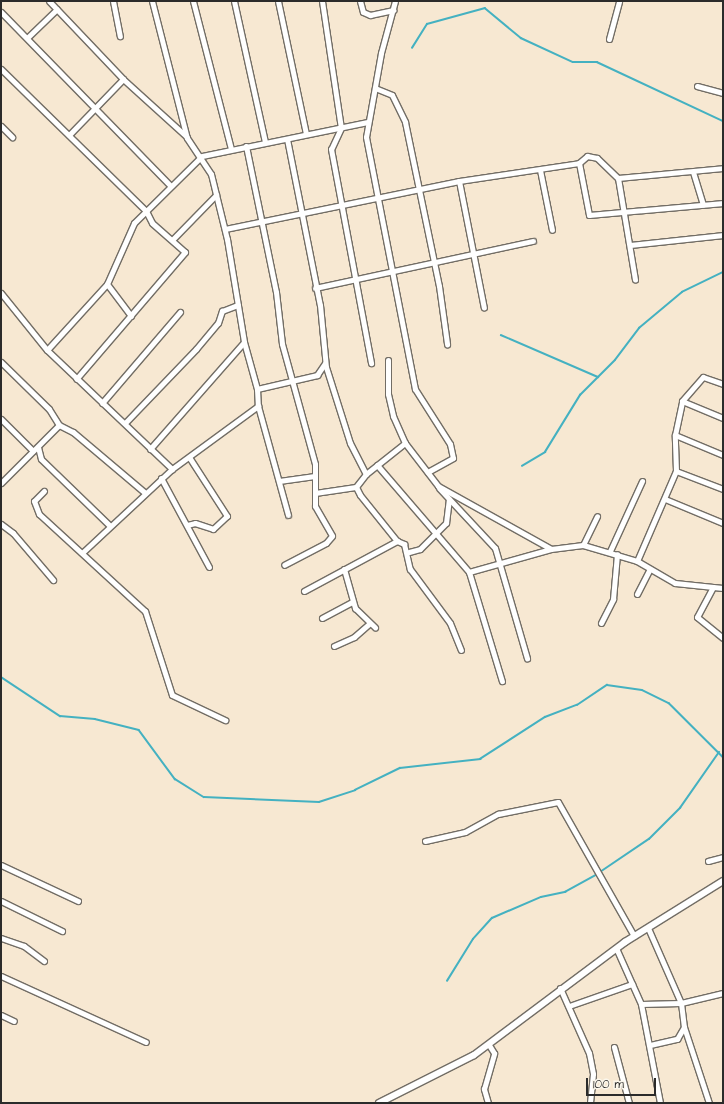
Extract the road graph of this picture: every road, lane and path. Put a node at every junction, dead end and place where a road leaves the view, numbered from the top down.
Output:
1 (49, 1) edge
2 (113, 1) edge
3 (152, 1) edge
4 (193, 1) edge
5 (234, 1) edge
6 (278, 1) edge
7 (322, 1) edge
8 (360, 1) edge
9 (395, 1) edge
10 (619, 1) edge
11 (57, 9) junction
12 (394, 10) junction
13 (1, 12) edge
14 (120, 36) dead end
15 (28, 37) junction
16 (609, 39) dead end
17 (1, 69) edge
18 (123, 79) junction
19 (697, 86) dead end
20 (376, 88) junction
21 (723, 93) edge
22 (96, 108) junction
23 (368, 122) junction
24 (1, 126) edge
25 (341, 128) junction
26 (306, 134) junction
27 (69, 135) junction
28 (12, 137) dead end
29 (187, 138) junction
30 (287, 139) junction
31 (265, 142) junction
32 (246, 146) junction
33 (231, 148) junction
34 (202, 156) junction
35 (579, 163) junction
36 (723, 168) edge
37 (540, 170) junction
38 (693, 172) junction
39 (618, 178) junction
40 (459, 181) junction
41 (171, 186) junction
42 (419, 190) junction
43 (216, 195) junction
44 (379, 198) junction
45 (723, 203) edge
46 (340, 205) junction
47 (703, 205) junction
48 (146, 211) junction
49 (625, 212) junction
50 (300, 214) junction
51 (260, 221) junction
52 (225, 229) junction
53 (552, 230) dead end
54 (723, 236) edge
55 (173, 239) junction
56 (533, 241) dead end
57 (630, 245) junction
58 (473, 257) junction
59 (432, 262) junction
60 (394, 271) junction
61 (354, 280) junction
62 (635, 280) dead end
63 (107, 284) junction
64 (315, 288) junction
65 (1, 292) edge
66 (238, 305) junction
67 (484, 308) dead end
68 (180, 312) dead end
69 (131, 316) junction
70 (244, 342) junction
71 (447, 344) dead end
72 (47, 350) junction
73 (388, 360) dead end
74 (1, 362) edge
75 (325, 362) junction
76 (370, 363) dead end
77 (76, 379) junction
78 (293, 382) junction
79 (723, 384) edge
80 (257, 389) junction
81 (682, 401) junction
82 (102, 404) junction
83 (258, 406) junction
84 (723, 418) edge
85 (1, 419) edge
86 (125, 423) junction
87 (59, 425) junction
88 (675, 435) junction
89 (405, 443) junction
90 (36, 449) junction
91 (150, 449) junction
92 (723, 455) edge
93 (189, 457) junction
94 (165, 463) junction
95 (377, 465) junction
96 (172, 469) junction
97 (676, 470) junction
98 (428, 472) junction
99 (166, 474) junction
100 (366, 474) junction
101 (315, 476) junction
102 (161, 478) junction
103 (279, 481) junction
104 (642, 481) dead end
105 (1, 483) edge
106 (438, 486) junction
107 (356, 487) junction
108 (723, 489) edge
109 (44, 491) dead end
110 (144, 492) junction
111 (315, 493) junction
112 (449, 499) junction
113 (665, 499) junction
114 (288, 515) dead end
115 (597, 516) dead end
116 (723, 523) edge
117 (1, 524) edge
118 (109, 525) junction
119 (187, 525) junction
120 (437, 531) junction
121 (397, 541) junction
122 (583, 545) junction
123 (551, 549) junction
124 (610, 551) junction
125 (83, 552) junction
126 (409, 552) junction
127 (617, 554) junction
128 (637, 561) junction
129 (500, 563) junction
130 (284, 565) dead end
131 (209, 567) dead end
132 (344, 569) junction
133 (650, 569) junction
134 (469, 572) junction
135 (53, 580) dead end
136 (713, 587) junction
137 (723, 588) edge
138 (304, 591) dead end
139 (637, 594) dead end
140 (352, 602) junction
141 (322, 618) dead end
142 (601, 622) dead end
143 (370, 623) junction
144 (375, 627) dead end
145 (723, 638) edge
146 (334, 646) dead end
147 (461, 650) dead end
148 (527, 658) dead end
149 (502, 681) dead end
150 (225, 720) dead end
151 (424, 841) dead end
152 (723, 857) edge
153 (708, 861) dead end
154 (1, 865) edge
155 (723, 881) edge
156 (1, 901) edge
157 (78, 901) dead end
158 (648, 928) junction
159 (62, 931) dead end
160 (634, 936) junction
161 (1, 938) edge
162 (616, 948) junction
163 (44, 961) dead end
164 (1, 976) edge
165 (632, 984) junction
166 (560, 988) junction
167 (723, 993) edge
168 (681, 1003) junction
169 (641, 1004) junction
170 (568, 1006) junction
171 (1, 1015) edge
172 (14, 1021) dead end
173 (684, 1027) junction
174 (146, 1042) dead end
175 (489, 1044) junction
176 (650, 1045) junction
177 (614, 1047) dead end
178 (391, 1095) junction
179 (379, 1103) edge
180 (387, 1103) edge
181 (488, 1103) edge
182 (590, 1103) edge
183 (628, 1103) edge
184 (660, 1103) edge
185 (709, 1103) edge

1 - 11 street
2 - 14 street
3 - 29 street
4 - 33 street
5 - 31 street
6 - 26 street
7 - 25 street
8 - 12 street
9 - 12 street
10 - 16 street
11 - 15 street
11 - 18 street
12 - 20 street
13 - 15 street
15 - 22 street
17 - 27 street
18 - 22 street
18 - 29 street
19 - 21 street
20 - 23 street
20 - 42 street
22 - 27 street
22 - 41 street
23 - 25 street
23 - 44 street
24 - 28 street
25 - 26 street
25 - 46 street
26 - 30 street
27 - 48 street
29 - 34 street
30 - 31 street
30 - 50 street
31 - 32 street
32 - 33 street
32 - 51 street
33 - 34 street
34 - 41 street
34 - 43 street
35 - 37 street
35 - 39 street
35 - 49 street
36 - 38 street
37 - 40 street
37 - 53 street
38 - 39 street
38 - 47 street
39 - 49 street
40 - 42 street
40 - 58 street
41 - 48 street
42 - 44 street
42 - 59 street
43 - 52 street
43 - 55 street
44 - 46 street
44 - 60 street
45 - 47 street
46 - 50 street
46 - 61 street
47 - 49 street
48 - 55 street
48 - 63 street
49 - 57 street
50 - 51 street
50 - 64 street
51 - 52 street
51 - 78 street
52 - 66 street
54 - 57 street
55 - 69 street
56 - 58 street
57 - 62 street
58 - 59 street
58 - 67 street
59 - 60 street
59 - 71 street
60 - 61 street
60 - 98 street
61 - 64 street
61 - 76 street
63 - 69 street
63 - 72 street
64 - 75 street
65 - 72 street
66 - 70 street
66 - 86 street
68 - 82 street
69 - 77 street
70 - 80 street
70 - 91 street
72 - 77 street
73 - 89 street
74 - 87 street
75 - 78 street
75 - 100 street
77 - 82 street
78 - 80 street
78 - 101 street
79 - 81 street
80 - 83 street
81 - 84 street
81 - 88 street
82 - 86 street
83 - 93 street
83 - 103 street
85 - 90 street
86 - 91 street
87 - 90 street
87 - 110 street
88 - 92 street
88 - 97 street
89 - 95 street
89 - 98 street
90 - 105 street
90 - 118 street
91 - 94 street
93 - 96 street
93 - 119 street
94 - 96 street
94 - 99 street
95 - 100 street
95 - 120 street
96 - 99 street
97 - 108 street
97 - 113 street
98 - 106 street
99 - 102 street
100 - 107 street
101 - 103 street
101 - 111 street
102 - 110 street
102 - 119 street
103 - 114 street
104 - 124 street
106 - 112 street
106 - 123 street
107 - 111 street
107 - 121 street
109 - 125 street
110 - 118 street
111 - 130 street
112 - 120 street
112 - 129 street
113 - 116 street
113 - 128 street
115 - 122 street
117 - 135 street
118 - 125 street
119 - 131 street
120 - 126 street
120 - 134 street
121 - 126 street
121 - 132 street
122 - 123 street
122 - 124 street
123 - 129 street
124 - 127 street
125 - 150 street
126 - 147 street
127 - 128 street
127 - 142 street
128 - 133 street
129 - 134 street
129 - 148 street
132 - 138 street
132 - 140 street
133 - 136 street
133 - 139 street
134 - 149 street
136 - 137 street
136 - 145 street
140 - 141 street
140 - 143 street
143 - 144 street
143 - 146 street
151 - 160 street
152 - 153 street
154 - 157 street
155 - 158 street
156 - 159 street
158 - 160 street
158 - 168 street
160 - 162 street
161 - 163 street
162 - 165 street
162 - 166 street
164 - 174 street
165 - 169 street
165 - 170 street
166 - 170 street
166 - 175 street
167 - 168 street
168 - 169 street
168 - 173 street
169 - 176 street
170 - 182 street
171 - 172 street
173 - 176 street
173 - 185 street
175 - 178 street
175 - 181 street
176 - 184 street
177 - 183 street
178 - 179 street
178 - 180 street

